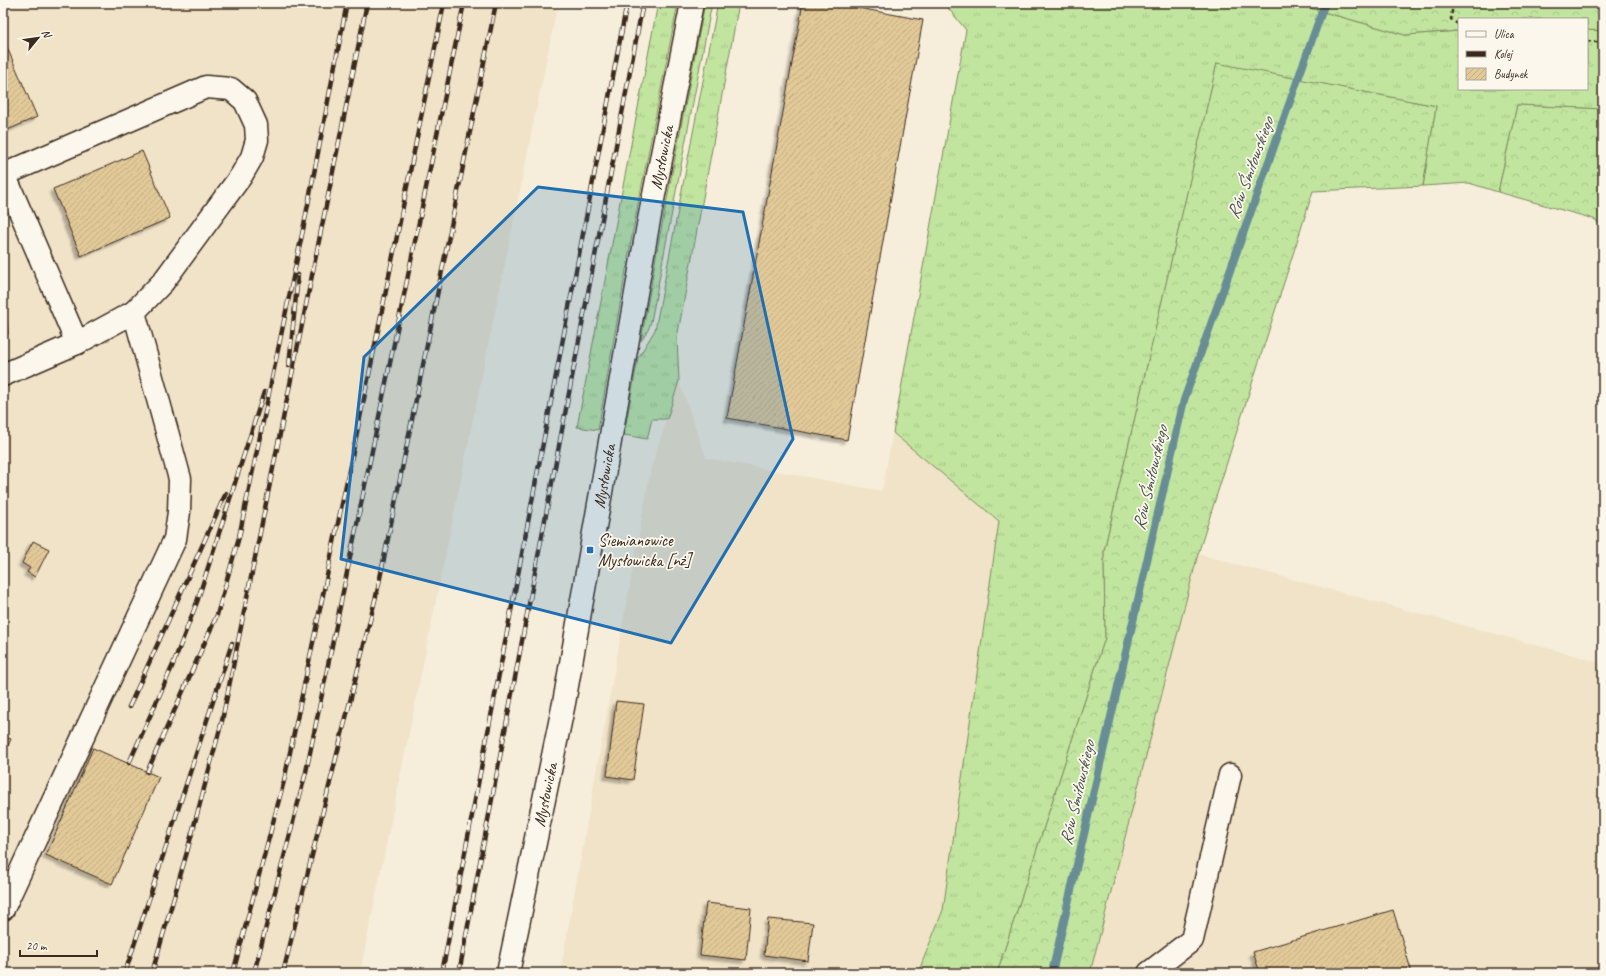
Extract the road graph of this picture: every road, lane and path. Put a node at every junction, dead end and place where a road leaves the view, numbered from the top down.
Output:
1 (692, 3) edge
2 (1453, 3) edge
3 (1458, 24) edge
4 (1588, 41) edge
5 (1603, 43) edge
6 (3, 174) edge
7 (134, 312) junction
8 (77, 343) junction
9 (3, 374) edge
10 (1230, 775) dead end
11 (3, 909) edge
12 (508, 973) edge
13 (1149, 973) edge

1 - 12 street, Mysłowicka
2 - 3 path
4 - 5 path
6 - 7 street
6 - 8 street
7 - 8 street
7 - 11 street
8 - 9 street
10 - 13 street

